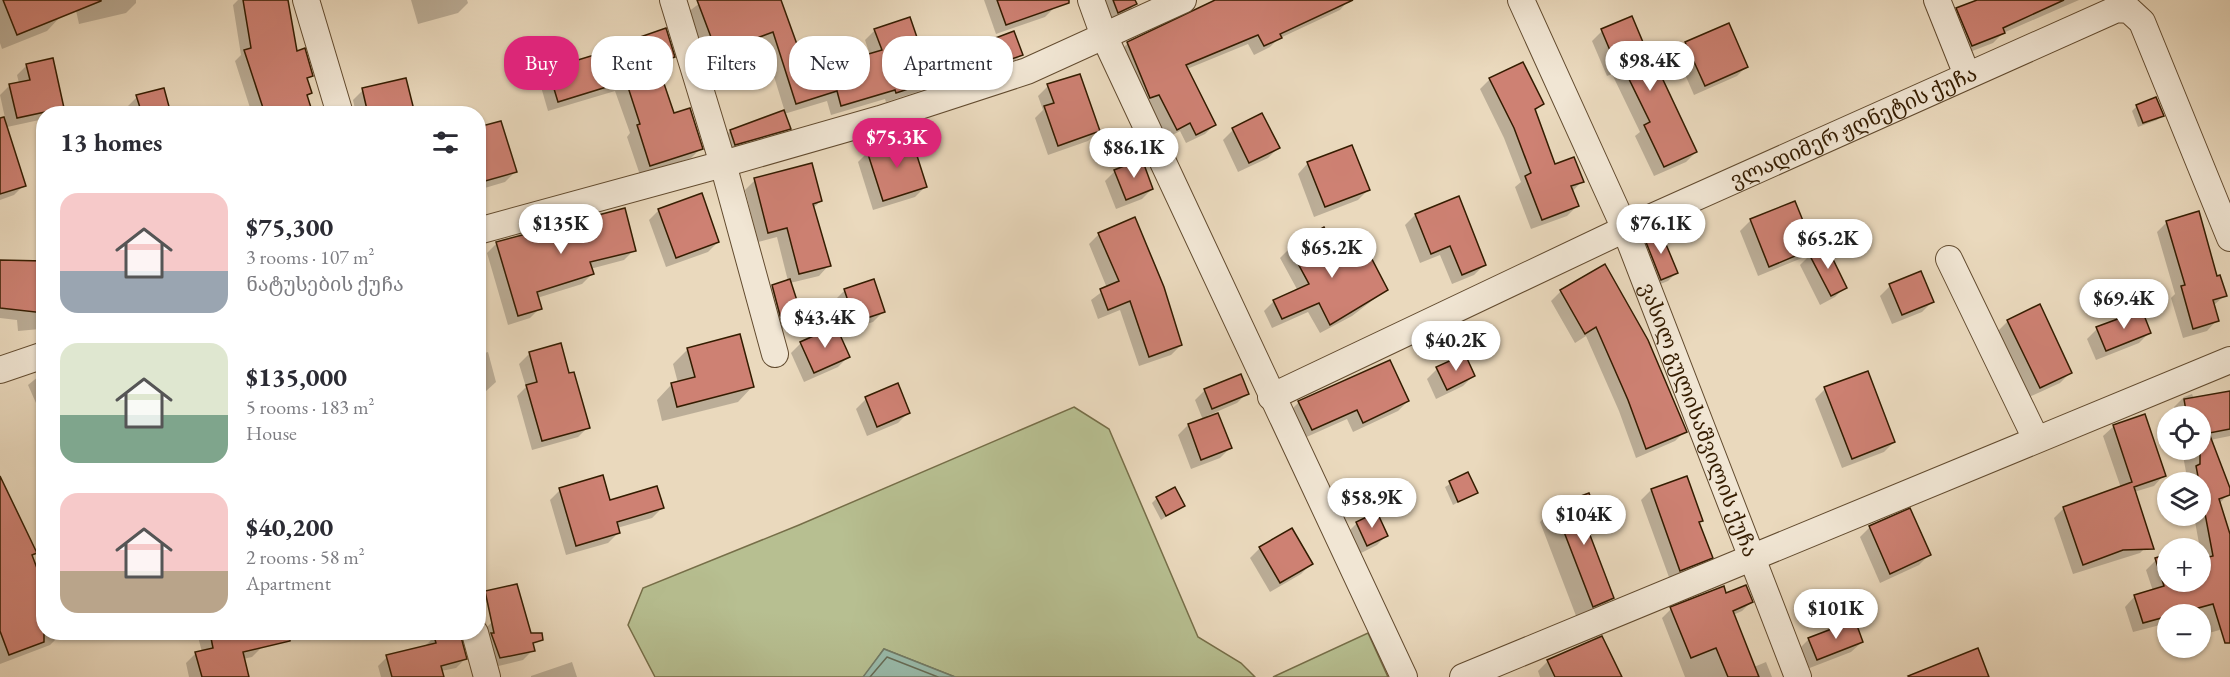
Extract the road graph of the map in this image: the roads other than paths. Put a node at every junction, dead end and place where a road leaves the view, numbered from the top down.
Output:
1 (306, 0) edge
2 (674, 0) edge
3 (1091, 0) edge
4 (1183, 0) edge
5 (1521, 0) edge
6 (1937, 0) edge
7 (2136, 11) edge
8 (1104, 36) junction
9 (1967, 75) junction
10 (338, 106) edge
11 (723, 164) junction
12 (486, 229) edge
13 (1625, 229) junction
14 (2230, 238) edge
15 (1949, 259) dead end
16 (775, 354) dead end
17 (36, 358) edge
18 (2230, 360) edge
19 (0, 370) edge
20 (1271, 397) junction
21 (2036, 439) junction
22 (1752, 555) junction
23 (477, 640) edge
24 (487, 677) edge
25 (1404, 677) edge
26 (1463, 677) edge
27 (1798, 677) edge

1 - 10 street
2 - 11 street
3 - 8 street
4 - 8 street
5 - 13 street, ვასილ გულისაშვილის ქუჩა
6 - 9 street
7 - 9 street, ვლადიმერ ჟღნეტის ქუჩა
7 - 14 street
8 - 11 street
8 - 20 street
9 - 13 street, ვლადიმერ ჟღნეტის ქუჩა
11 - 12 street
11 - 16 street
13 - 20 street, ვლადიმერ ჟღნეტის ქუჩა
13 - 22 street, ვასილ გულისაშვილის ქუჩა
15 - 21 street
17 - 19 street
18 - 21 street
20 - 25 street
21 - 22 street
22 - 26 street
22 - 27 street, ვასილ გულისაშვილის ქუჩა
23 - 24 street

